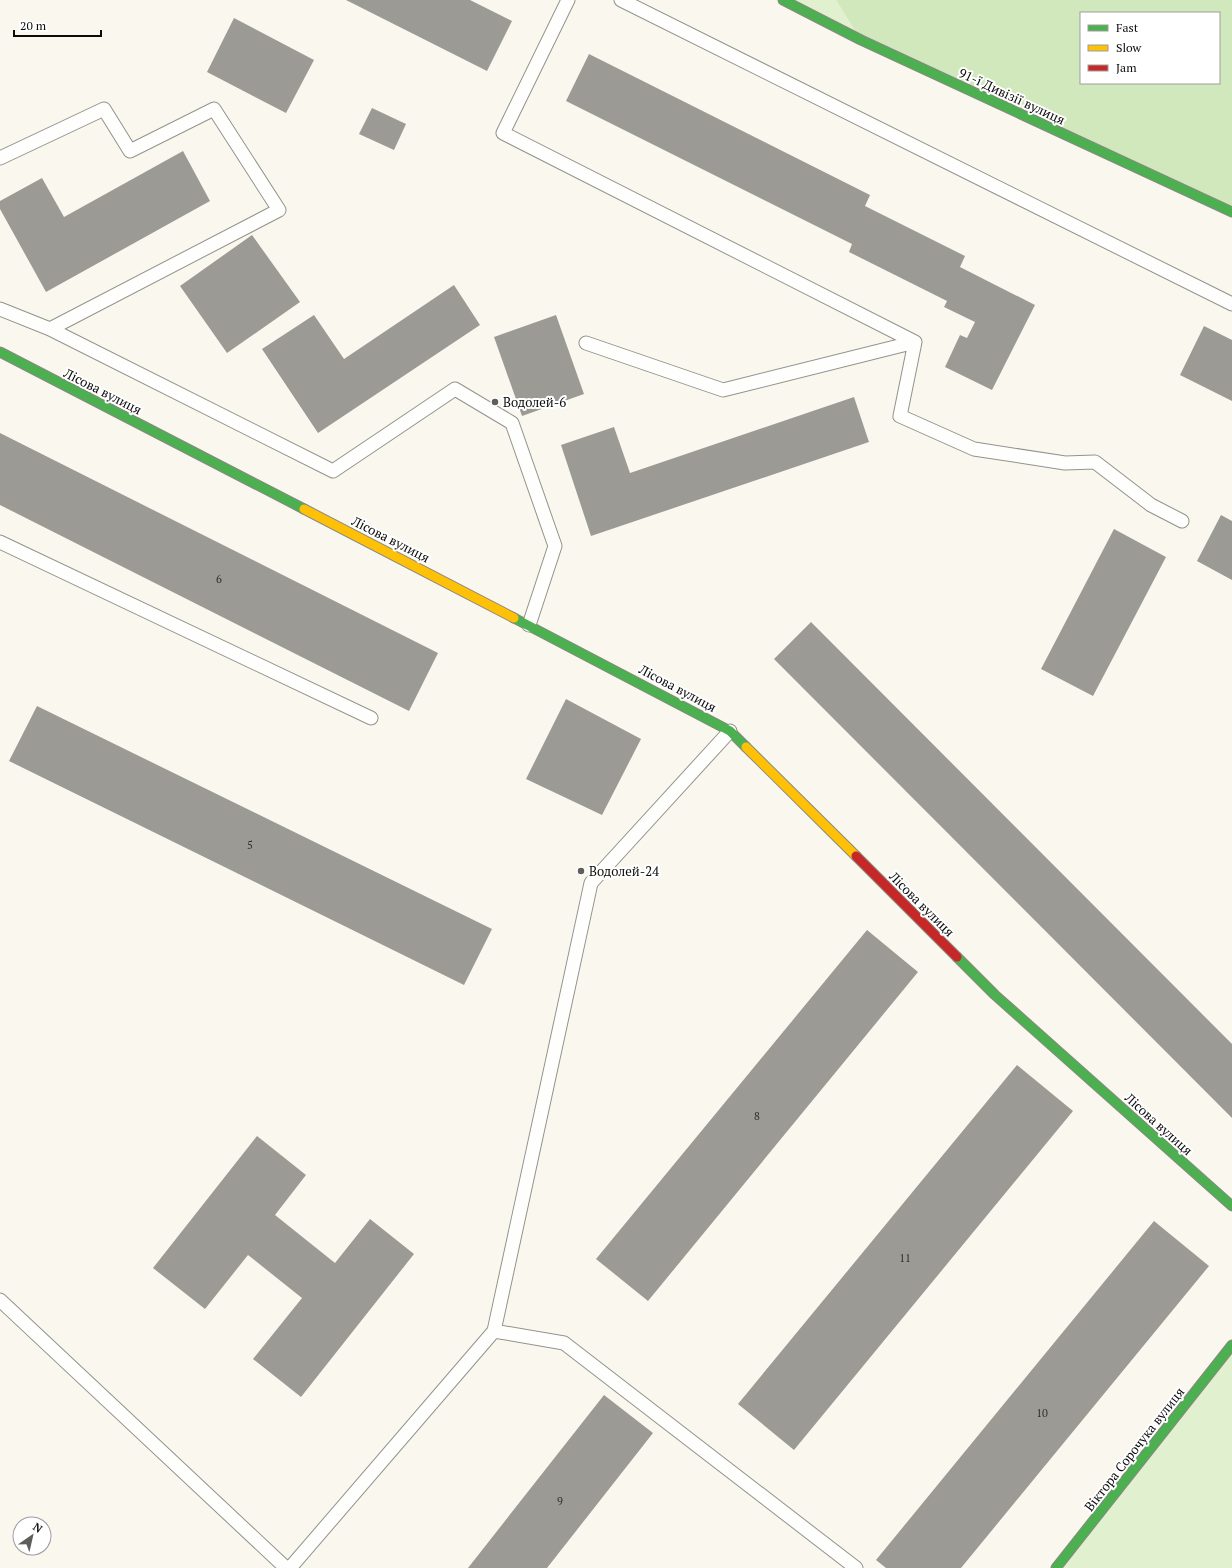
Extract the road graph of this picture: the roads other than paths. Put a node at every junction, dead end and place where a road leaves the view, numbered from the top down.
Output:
1 (568, 0) edge
2 (620, 0) edge
3 (783, 0) edge
4 (0, 158) edge
5 (1232, 212) edge
6 (1232, 304) edge
7 (0, 309) edge
8 (50, 329) junction
9 (915, 342) junction
10 (586, 343) dead end
11 (0, 352) edge
12 (1182, 520) dead end
13 (0, 542) edge
14 (529, 626) junction
15 (371, 718) dead end
16 (730, 731) junction
17 (1232, 1206) edge
18 (0, 1300) edge
19 (494, 1331) junction
20 (1232, 1345) edge
21 (286, 1568) edge
22 (290, 1568) edge
23 (856, 1568) edge
24 (1056, 1568) edge

1 - 9 lane
2 - 6 lane
3 - 5 street, 91-ї Дивізії вулиця
4 - 8 lane
7 - 8 lane
8 - 14 lane
9 - 10 lane
9 - 12 lane
11 - 14 street, Лісова вулиця
13 - 15 lane
14 - 16 street, Лісова вулиця
16 - 17 street, Лісова вулиця
16 - 19 lane
18 - 21 lane
19 - 22 lane
19 - 23 lane
20 - 24 street, Віктора Сорочука вулиця

